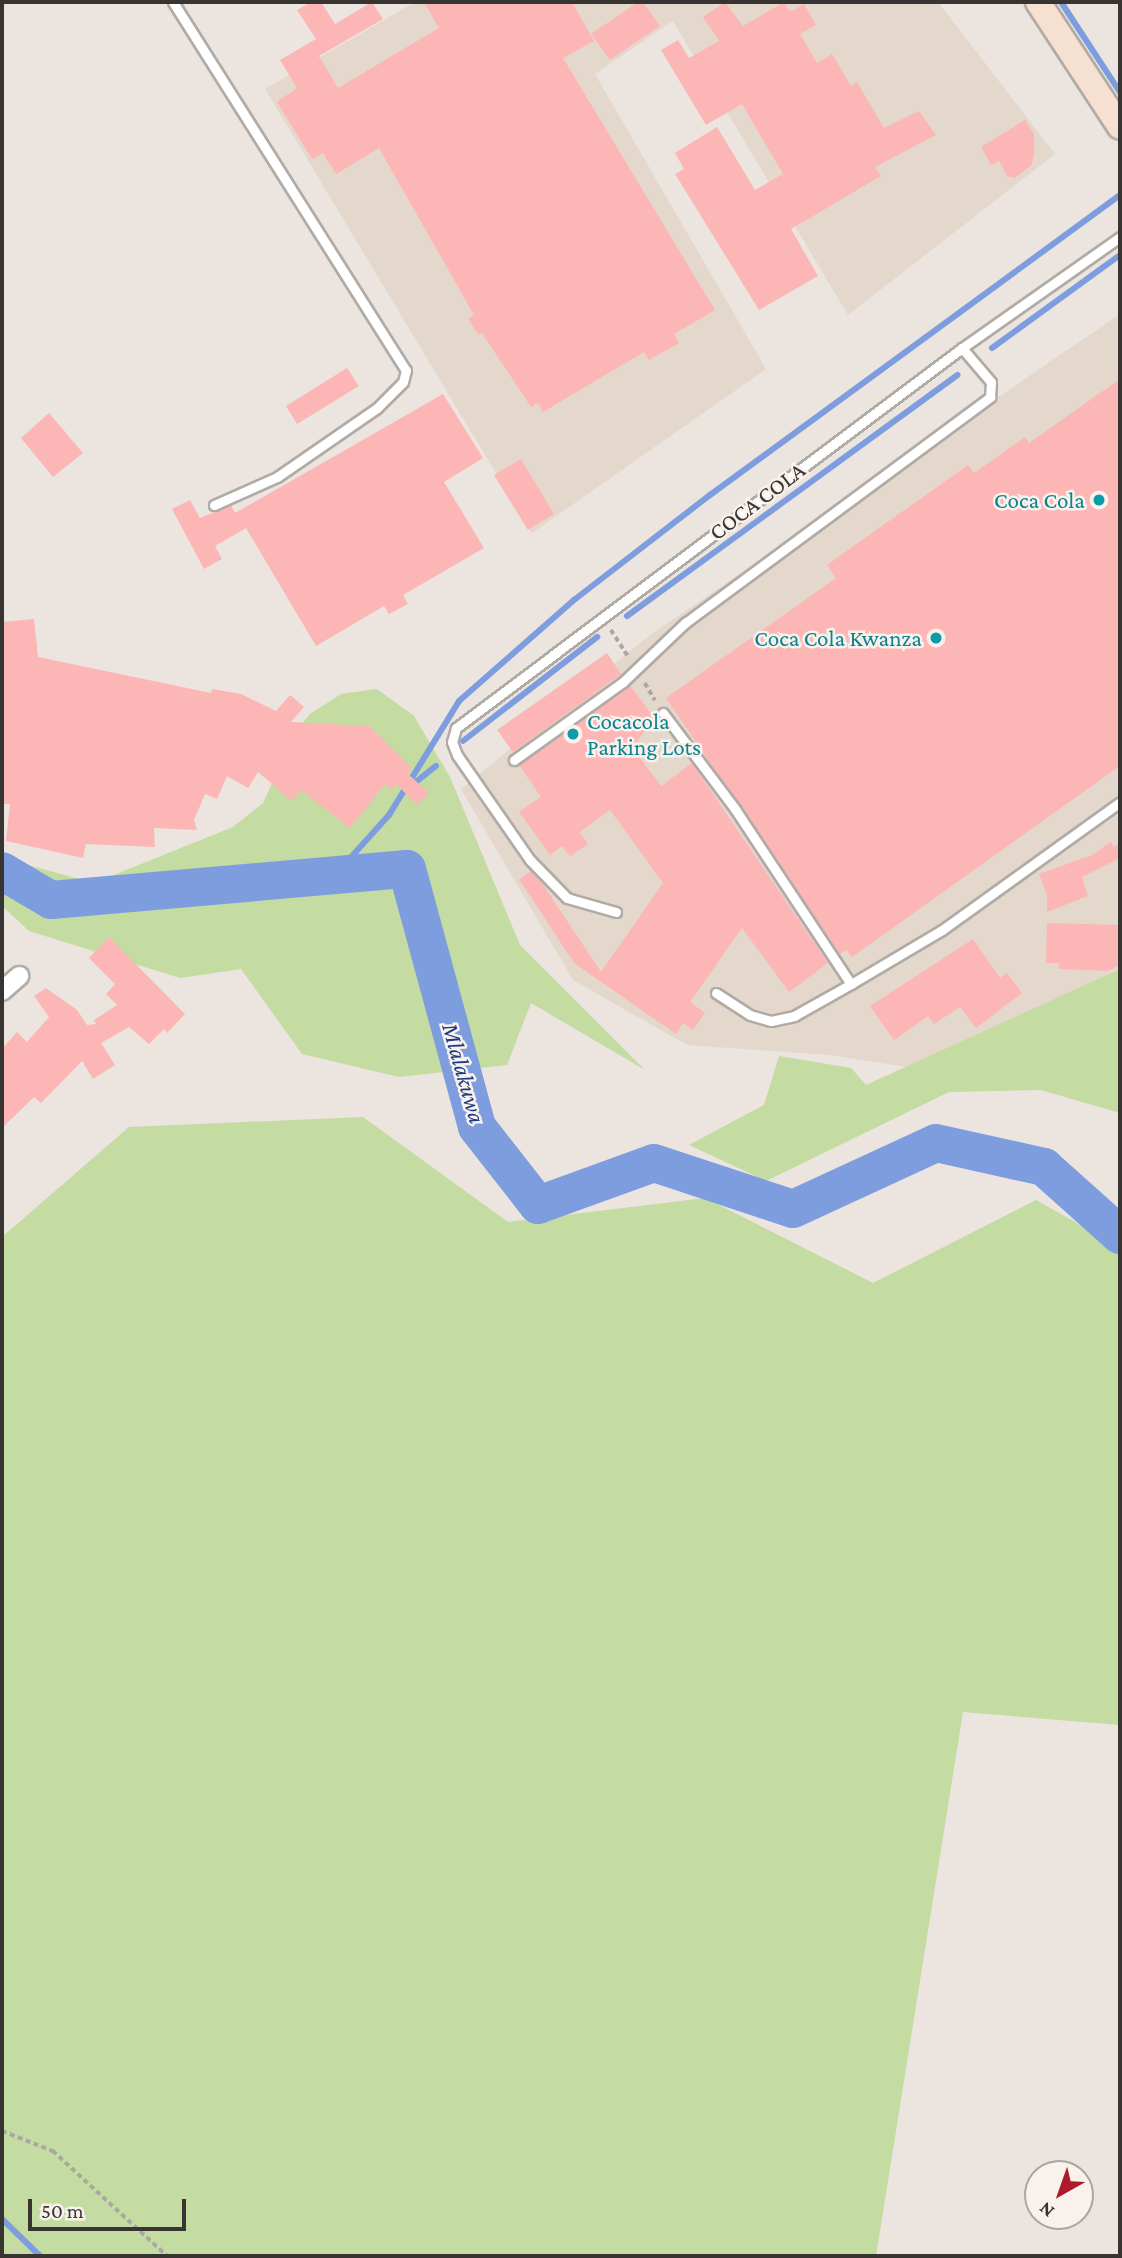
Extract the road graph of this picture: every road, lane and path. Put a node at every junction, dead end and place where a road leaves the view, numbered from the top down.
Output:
1 (173, 2) edge
2 (1038, 2) edge
3 (1120, 127) edge
4 (1120, 237) edge
5 (962, 348) junction
6 (214, 505) dead end
7 (663, 713) dead end
8 (514, 760) dead end
9 (1120, 802) edge
10 (616, 912) dead end
11 (19, 976) dead end
12 (851, 984) junction
13 (2, 991) edge
14 (716, 993) dead end
15 (2, 2131) edge
16 (167, 2256) edge

1 - 6 lane
2 - 3 main road
4 - 5 lane, COCA COLA
5 - 8 lane
5 - 10 lane, COCA COLA
7 - 12 lane
9 - 12 lane
11 - 13 street
12 - 14 lane
15 - 16 path

